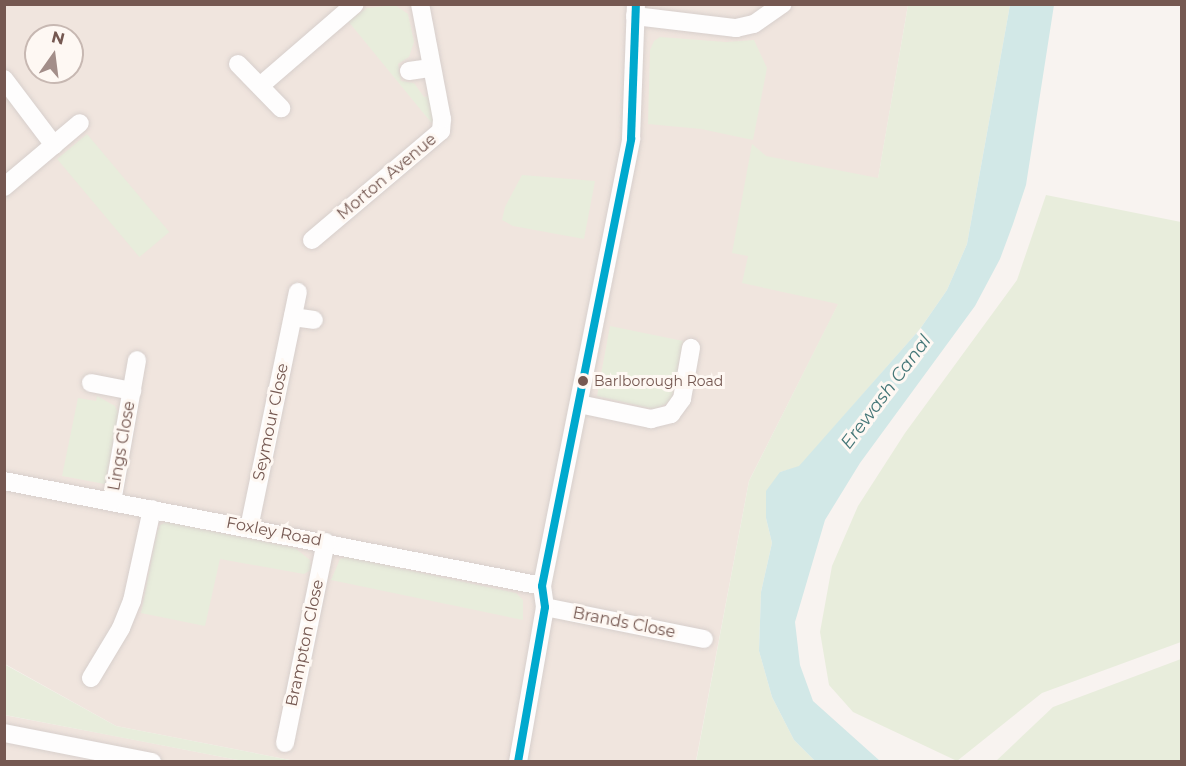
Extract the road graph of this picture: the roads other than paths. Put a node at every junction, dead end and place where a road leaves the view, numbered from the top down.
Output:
1 (355, 4) edge
2 (420, 4) edge
3 (783, 4) edge
4 (635, 10) edge
5 (238, 64) dead end
6 (431, 68) junction
7 (409, 71) dead end
8 (4, 79) edge
9 (260, 87) junction
10 (281, 108) dead end
11 (80, 123) dead end
12 (54, 145) junction
13 (4, 187) edge
14 (312, 240) dead end
15 (298, 292) dead end
16 (293, 317) junction
17 (314, 321) dead end
18 (692, 348) dead end
19 (137, 360) dead end
20 (91, 383) dead end
21 (132, 391) junction
22 (579, 404) junction
23 (4, 481) edge
24 (112, 502) junction
25 (152, 509) junction
26 (249, 528) junction
27 (326, 542) junction
28 (542, 586) junction
29 (545, 607) junction
30 (704, 639) dead end
31 (91, 678) dead end
32 (4, 733) edge
33 (285, 743) dead end
34 (152, 762) edge
35 (518, 762) edge

1 - 9 street
2 - 6 street, Morton Avenue
3 - 4 street
4 - 22 street
5 - 9 street
6 - 7 street
6 - 14 street, Morton Avenue
8 - 12 street
9 - 10 street
11 - 12 street
12 - 13 street
15 - 16 street, Seymour Close
16 - 17 street
16 - 26 street, Seymour Close
18 - 22 street
19 - 21 street, Lings Close
20 - 21 street, Lings Close
21 - 24 street, Lings Close
22 - 28 street
23 - 24 street, Foxley Road
24 - 25 street, Foxley Road
25 - 26 street, Foxley Road
25 - 31 street
26 - 27 street, Foxley Road
27 - 28 street, Foxley Road
27 - 33 street, Brampton Close
28 - 29 street
29 - 30 street, Brands Close
29 - 35 street
32 - 34 street

